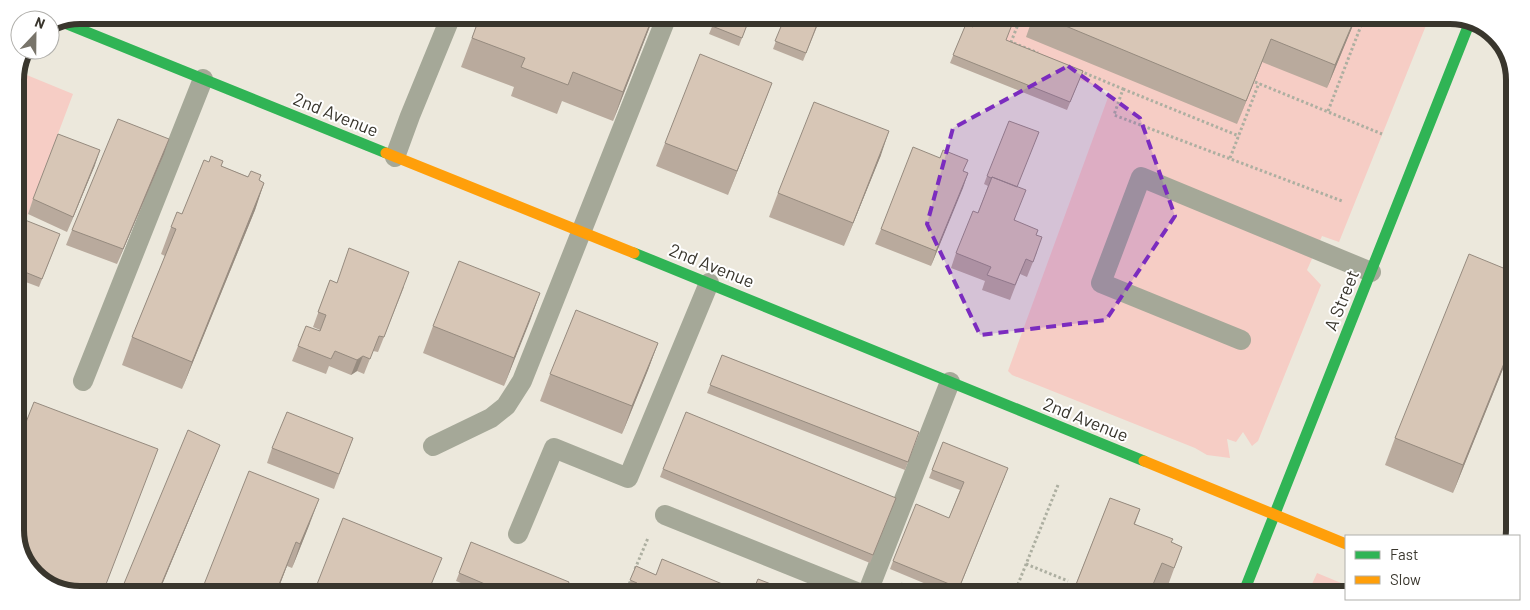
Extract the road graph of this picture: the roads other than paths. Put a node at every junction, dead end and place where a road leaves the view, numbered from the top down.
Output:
1 (448, 24) edge
2 (663, 24) edge
3 (69, 25) edge
4 (1468, 27) edge
5 (203, 79) junction
6 (395, 157) junction
7 (581, 232) junction
8 (1371, 272) junction
9 (710, 283) junction
10 (1240, 340) dead end
11 (83, 380) dead end
12 (950, 382) junction
13 (433, 446) dead end
14 (665, 515) dead end
15 (1275, 516) junction
16 (518, 534) dead end
17 (1345, 544) edge
18 (839, 586) edge
19 (870, 586) edge
20 (1246, 586) edge

1 - 6 lane
2 - 7 lane
3 - 5 street, 2nd Avenue
4 - 8 street, A Street
5 - 6 street, 2nd Avenue
5 - 11 lane
6 - 7 street, 2nd Avenue
7 - 9 street, 2nd Avenue
7 - 13 lane
8 - 10 lane
8 - 15 street, A Street
9 - 12 street, 2nd Avenue
9 - 16 lane
12 - 15 street, 2nd Avenue
12 - 19 lane
14 - 18 lane
15 - 17 street, 2nd Avenue
15 - 20 street, A Street

